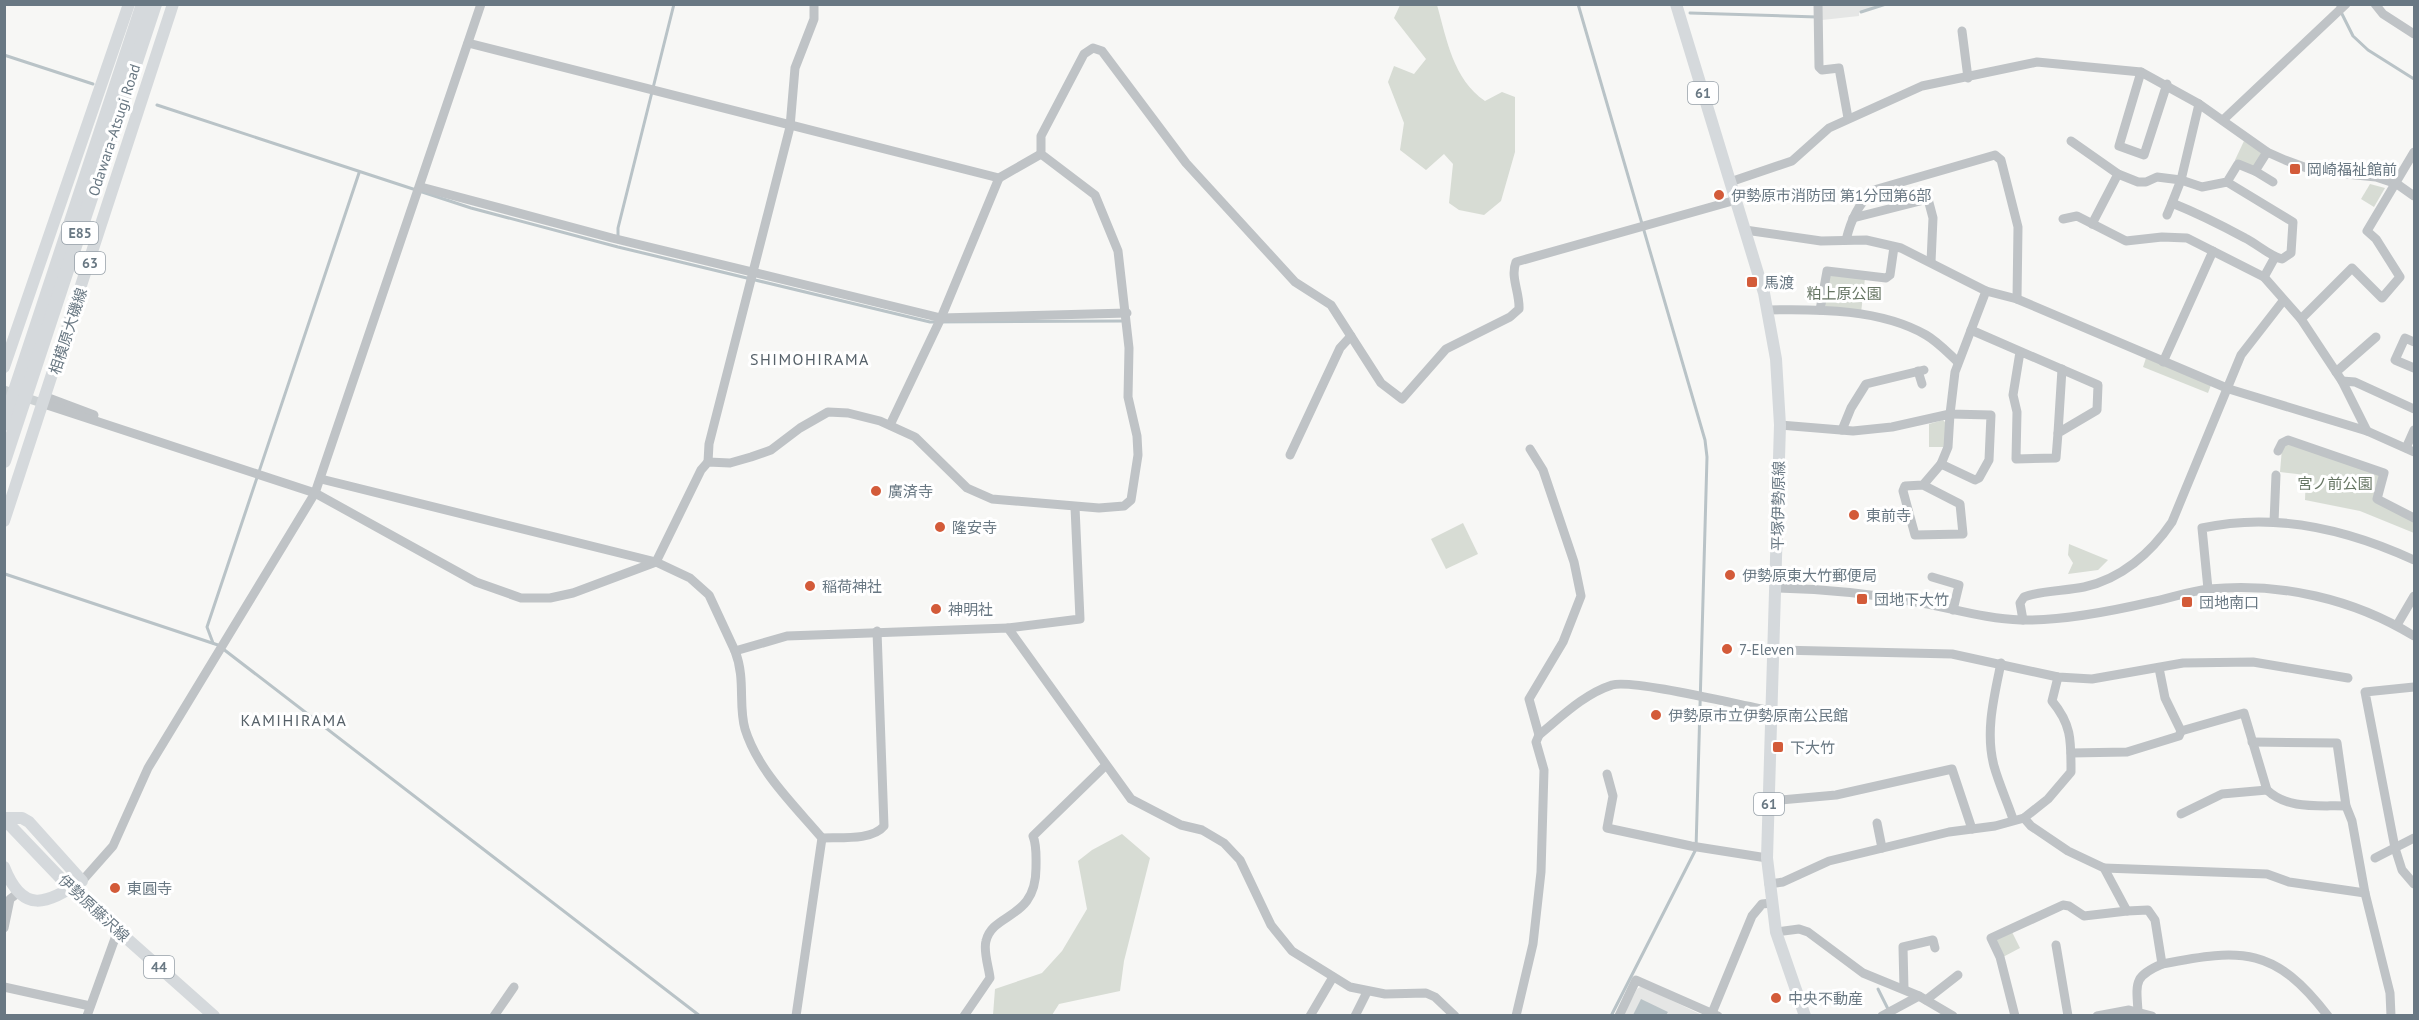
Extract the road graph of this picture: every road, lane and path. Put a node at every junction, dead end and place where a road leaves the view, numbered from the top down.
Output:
1 (129, 4) edge
2 (143, 4) edge
3 (155, 4) edge
4 (173, 4) edge
5 (481, 4) edge
6 (814, 4) edge
7 (1676, 4) edge
8 (1818, 4) edge
9 (2346, 4) edge
10 (2375, 4) edge
11 (1962, 31) dead end
12 (2415, 34) edge
13 (468, 43) junction
14 (2141, 72) junction
15 (1968, 78) junction
16 (2167, 84) junction
17 (2199, 104) junction
18 (1848, 118) junction
19 (2223, 120) junction
20 (790, 127) junction
21 (2071, 141) dead end
22 (2267, 152) junction
23 (2415, 152) edge
24 (1041, 154) junction
25 (2255, 171) junction
26 (2118, 174) junction
27 (999, 178) junction
28 (2181, 180) junction
29 (1730, 182) junction
30 (2273, 182) dead end
31 (2227, 183) junction
32 (2397, 184) junction
33 (421, 187) junction
34 (2415, 196) edge
35 (1736, 200) junction
36 (2172, 203) junction
37 (2168, 215) dead end
38 (1853, 218) junction
39 (2063, 219) dead end
40 (2092, 224) junction
41 (1745, 230) junction
42 (1846, 240) junction
43 (1894, 247) junction
44 (2213, 250) junction
45 (2275, 257) junction
46 (1931, 262) junction
47 (754, 273) junction
48 (2264, 277) junction
49 (1986, 291) junction
50 (2017, 299) junction
51 (2283, 301) junction
52 (1768, 310) junction
53 (1820, 310) junction
54 (1127, 313) junction
55 (941, 318) junction
56 (2301, 319) junction
57 (1971, 330) junction
58 (1351, 336) junction
59 (2376, 337) dead end
60 (2415, 342) edge
61 (2020, 352) junction
62 (1958, 362) junction
63 (2163, 362) junction
64 (4, 367) edge
65 (2415, 368) edge
66 (2062, 369) junction
67 (2336, 372) junction
68 (2342, 381) junction
69 (1922, 384) dead end
70 (2229, 389) junction
71 (45, 404) junction
72 (2415, 410) edge
73 (1950, 414) junction
74 (4, 424) edge
75 (890, 425) junction
76 (1780, 425) junction
77 (2415, 429) edge
78 (1842, 430) junction
79 (2367, 431) junction
80 (2058, 433) junction
81 (9, 446) junction
82 (1530, 449) dead end
83 (2410, 450) edge
84 (2278, 451) dead end
85 (1290, 455) dead end
86 (4, 461) edge
87 (708, 462) junction
88 (1941, 464) junction
89 (4, 468) edge
90 (2276, 475) dead end
91 (321, 479) junction
92 (1923, 485) junction
93 (315, 493) junction
94 (1075, 507) junction
95 (2415, 518) edge
96 (4, 520) edge
97 (2274, 522) junction
98 (2415, 560) edge
99 (656, 562) junction
100 (1932, 577) dead end
101 (1777, 588) junction
102 (2208, 589) junction
103 (2415, 596) edge
104 (1953, 610) junction
105 (2023, 620) junction
106 (2397, 625) junction
107 (1008, 628) junction
108 (877, 631) junction
109 (2415, 636) edge
110 (1776, 650) junction
111 (735, 651) junction
112 (2001, 663) junction
113 (2159, 668) junction
114 (2058, 677) junction
115 (2348, 678) dead end
116 (2415, 687) edge
117 (1772, 711) junction
118 (2181, 731) junction
119 (1539, 735) junction
120 (2252, 741) junction
121 (2071, 753) junction
122 (1105, 766) junction
123 (1606, 774) dead end
124 (2267, 790) junction
125 (1769, 801) junction
126 (2346, 806) junction
127 (2181, 814) dead end
128 (4, 818) edge
129 (2024, 818) junction
130 (2013, 819) junction
131 (1877, 823) dead end
132 (1972, 829) junction
133 (822, 838) junction
134 (2415, 838) edge
135 (1882, 848) junction
136 (2395, 848) junction
137 (1767, 858) junction
138 (2375, 858) dead end
139 (4, 867) edge
140 (2104, 868) junction
141 (82, 881) junction
142 (1769, 884) junction
143 (2415, 884) edge
144 (70, 888) junction
145 (18, 893) junction
146 (2365, 893) junction
147 (1772, 903) junction
148 (2127, 910) junction
149 (4, 928) edge
150 (118, 930) junction
151 (1776, 932) junction
152 (1934, 941) dead end
153 (2056, 945) dead end
154 (2162, 964) junction
155 (1958, 975) dead end
156 (1333, 977) junction
157 (4, 987) edge
158 (514, 987) dead end
159 (1904, 989) junction
160 (1366, 992) junction
161 (1923, 998) junction
162 (1446, 1006) junction
163 (88, 1011) edge
164 (2138, 1011) junction
165 (1715, 1014) edge
166 (2115, 1014) edge
167 (214, 1016) edge
168 (494, 1016) edge
169 (796, 1016) edge
170 (964, 1016) edge
171 (1310, 1016) edge
172 (1355, 1016) edge
173 (1441, 1016) edge
174 (1455, 1016) edge
175 (1516, 1016) edge
176 (1619, 1016) edge
177 (1805, 1016) edge
178 (1882, 1016) edge
179 (1953, 1016) edge
180 (2015, 1016) edge
181 (2068, 1016) edge
182 (2097, 1016) edge
183 (2152, 1016) edge
184 (2328, 1016) edge
185 (2391, 1016) edge

1 - 64 main road
2 - 74 highway, Odawara-Atsugi Road / E85
3 - 81 highway, Odawara-Atsugi Road / E85
4 - 71 main road, 相模原大磯線 / 63
5 - 13 street
6 - 20 street
7 - 29 main road, 平塚伊勢原線 / 61
8 - 18 street
9 - 19 street
10 - 12 street
11 - 15 street
13 - 20 street
13 - 33 street
14 - 15 street
14 - 16 street
14 - 16 street
15 - 18 street
16 - 17 street
17 - 19 street
17 - 28 street
18 - 29 street
19 - 22 street
20 - 27 street
20 - 47 street
21 - 26 street
22 - 25 street
22 - 32 street
23 - 32 street
24 - 27 street
24 - 54 street
24 - 58 street
25 - 30 street
25 - 31 street
26 - 28 street
26 - 40 street
27 - 55 street
28 - 31 street
28 - 36 street
29 - 35 main road, 平塚伊勢原線 / 61
31 - 45 street
32 - 34 street
32 - 56 street
33 - 47 street
33 - 91 street
35 - 41 main road, 平塚伊勢原線 / 61
35 - 58 street
36 - 37 street
36 - 45 street
38 - 42 street
38 - 46 street
38 - 50 street
39 - 40 street
40 - 44 street
41 - 42 street
41 - 52 main road, 平塚伊勢原線 / 61
42 - 43 street
43 - 46 street
43 - 53 street
44 - 48 street
44 - 63 street
45 - 48 street
46 - 49 street
47 - 55 street
47 - 87 street
48 - 51 street
49 - 50 street
49 - 57 street
50 - 63 street
51 - 56 street
51 - 70 street
52 - 53 street
52 - 76 main road, 平塚伊勢原線 / 61
53 - 62 street
54 - 55 street
54 - 94 street
55 - 75 street
56 - 67 street
57 - 61 street
57 - 62 street
58 - 85 street
59 - 67 street
60 - 65 street
61 - 66 street
61 - 80 street
62 - 73 street
63 - 70 street
66 - 80 street
66 - 80 street
67 - 68 street
68 - 72 street
68 - 79 street
69 - 78 street
70 - 79 street
70 - 105 street
71 - 93 street
71 - 96 main road, 相模原大磯線 / 63
73 - 78 street
73 - 88 street
73 - 88 street
75 - 87 street
75 - 94 street
76 - 78 street
76 - 101 main road, 平塚伊勢原線 / 61
77 - 83 street
79 - 83 street
81 - 86 highway, Odawara-Atsugi Road / E85
81 - 89 highway
82 - 119 street
84 - 95 street
87 - 99 street
88 - 92 street
90 - 97 street
91 - 93 street
91 - 99 street
92 - 92 street
93 - 99 street
93 - 141 street
94 - 107 street
97 - 98 street
97 - 102 street
99 - 111 street
100 - 104 street
101 - 104 street
101 - 110 main road, 平塚伊勢原線 / 61
102 - 105 street
102 - 106 street
103 - 106 street
104 - 105 street
106 - 109 street
107 - 108 street
107 - 122 street
108 - 111 street
108 - 133 street
110 - 112 street
110 - 117 main road, 平塚伊勢原線 / 61
111 - 133 street
112 - 114 street
112 - 130 street
113 - 114 street
113 - 115 street
113 - 118 street
114 - 121 street
116 - 136 street
117 - 119 street
117 - 125 main road, 平塚伊勢原線 / 61
118 - 120 street
118 - 121 street
119 - 175 street
120 - 124 street
120 - 126 street
121 - 129 street
122 - 156 street
122 - 170 street
123 - 137 street
124 - 126 street
124 - 127 street
125 - 132 street
125 - 137 main road, 平塚伊勢原線 / 61
126 - 146 street
128 - 141 main road
128 - 144 main road, 伊勢原藤沢線 / 44
129 - 130 street
129 - 140 street
130 - 132 street
131 - 135 street
132 - 135 street
133 - 169 street
134 - 136 street
135 - 142 street
136 - 138 street
136 - 143 street
137 - 142 main road, 平塚伊勢原線 / 61
139 - 145 main road
140 - 146 street
140 - 148 street
141 - 144 main road
142 - 147 main road, 平塚伊勢原線 / 61
144 - 145 main road
144 - 150 main road, 伊勢原藤沢線 / 44
145 - 149 street
146 - 185 street
147 - 151 main road, 平塚伊勢原線 / 61
147 - 165 street
148 - 154 street
148 - 180 street
150 - 163 street
150 - 167 main road, 伊勢原藤沢線 / 44
151 - 159 street
151 - 177 main road, 平塚伊勢原線 / 61
152 - 159 street
153 - 181 street
154 - 164 street
154 - 184 street
155 - 161 street
156 - 160 street
156 - 171 street
157 - 163 street
158 - 168 street
159 - 161 street
160 - 162 street
160 - 172 street
161 - 178 street
161 - 179 street
162 - 173 street
162 - 174 street
164 - 166 street
164 - 183 street
165 - 176 street
166 - 182 street

